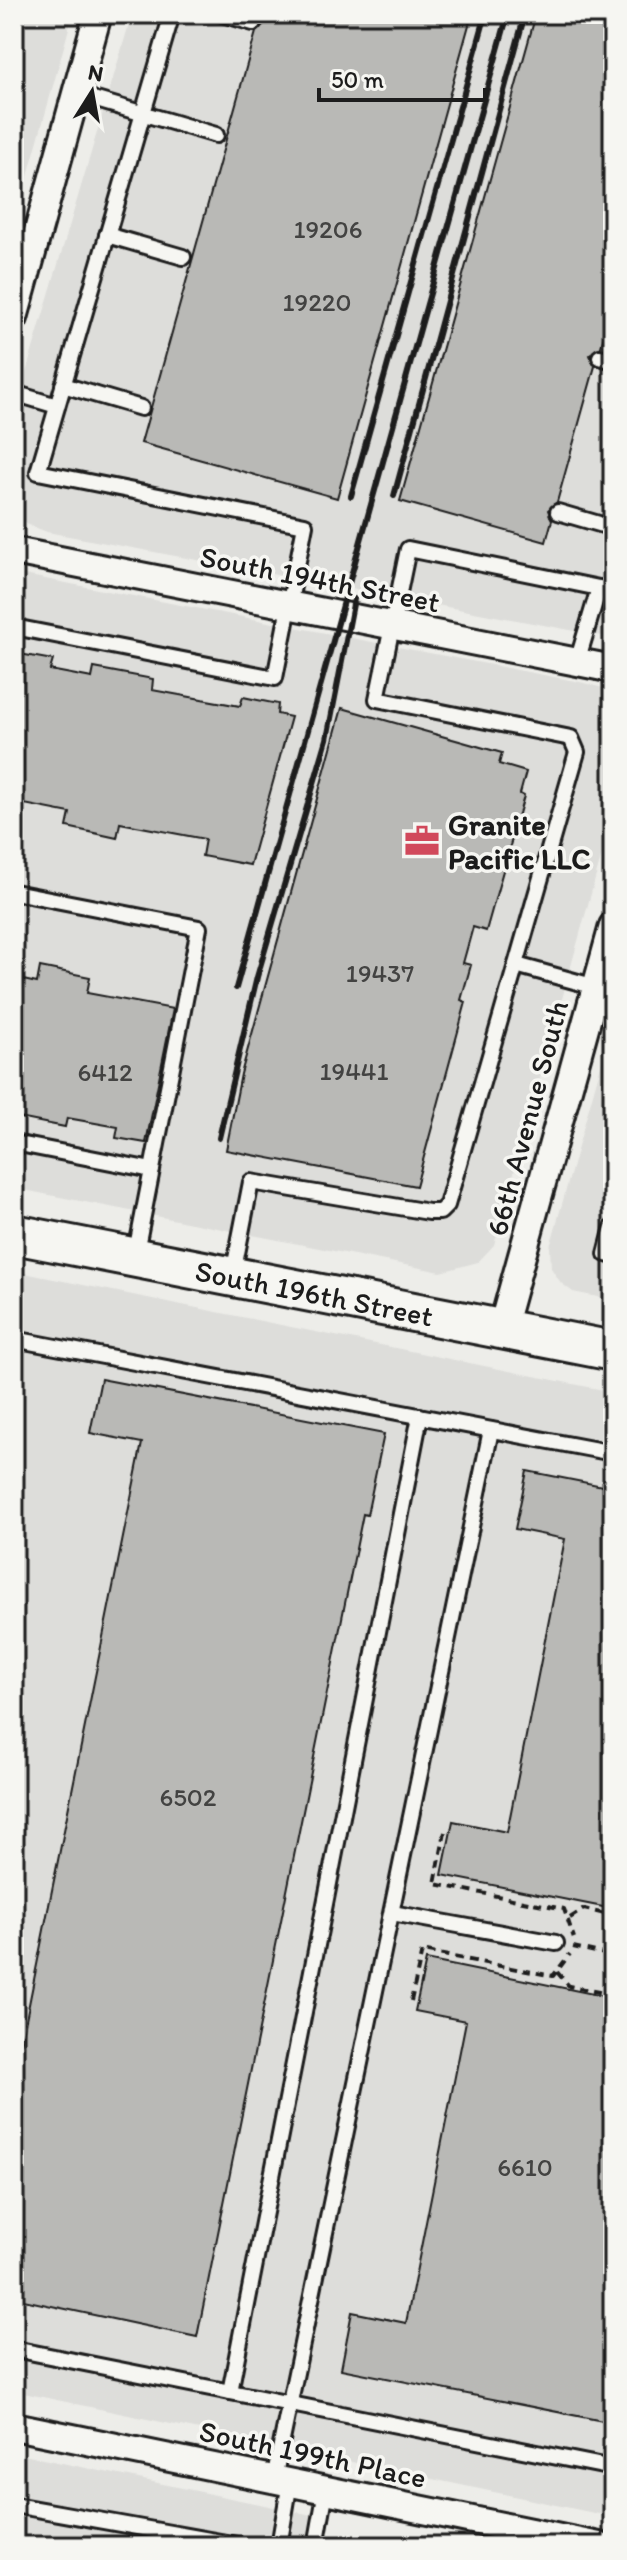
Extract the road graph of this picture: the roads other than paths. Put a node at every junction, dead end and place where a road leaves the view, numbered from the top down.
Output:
1 (98, 14) edge
2 (172, 14) edge
3 (222, 14) edge
4 (253, 23) dead end
5 (76, 94) junction
6 (143, 113) junction
7 (216, 135) dead end
8 (107, 235) junction
9 (183, 257) dead end
10 (14, 318) edge
11 (63, 385) junction
12 (14, 393) edge
13 (57, 406) junction
14 (141, 408) dead end
15 (558, 512) dead end
16 (613, 528) edge
17 (14, 551) edge
18 (606, 585) edge
19 (289, 606) junction
20 (392, 626) junction
21 (14, 627) edge
22 (577, 662) junction
23 (613, 669) edge
24 (14, 892) edge
25 (613, 926) edge
26 (516, 965) junction
27 (596, 987) junction
28 (14, 1143) edge
29 (152, 1170) junction
30 (613, 1227) edge
31 (14, 1234) edge
32 (613, 1256) edge
33 (135, 1257) junction
34 (232, 1276) junction
35 (502, 1328) junction
36 (14, 1339) edge
37 (613, 1351) edge
38 (420, 1416) junction
39 (491, 1430) junction
40 (613, 1453) edge
41 (392, 1913) junction
42 (556, 1943) dead end
43 (14, 2349) edge
44 (230, 2392) junction
45 (290, 2404) junction
46 (14, 2426) edge
47 (613, 2468) edge
48 (282, 2481) junction
49 (326, 2490) junction
50 (14, 2505) edge
51 (243, 2546) edge
52 (279, 2546) edge
53 (316, 2546) edge
54 (595, 2546) edge

1 - 5 street
2 - 6 lane
3 - 4 lane
5 - 6 lane
5 - 10 street
6 - 7 lane
6 - 8 lane
8 - 9 lane
8 - 11 lane
11 - 13 lane
11 - 14 lane
12 - 13 lane
13 - 19 lane
15 - 16 lane
17 - 19 street, South 194th Street
18 - 20 lane
18 - 22 lane
19 - 20 street, South 194th Street
19 - 21 lane
20 - 22 street, South 194th Street
20 - 26 lane
22 - 23 street, South 194th Street
24 - 29 lane
25 - 27 street, 66th Avenue South
26 - 27 lane
26 - 34 lane
27 - 35 street, 66th Avenue South
28 - 29 lane
29 - 33 lane
30 - 32 lane
31 - 33 main road, South 196th Street
33 - 34 main road, South 196th Street
34 - 35 main road, South 196th Street
35 - 37 main road, South 196th Street
36 - 38 lane
38 - 39 lane
38 - 44 lane
39 - 40 lane
39 - 41 lane
41 - 42 lane
41 - 45 lane
43 - 44 lane
44 - 45 lane
45 - 47 lane
45 - 48 lane
46 - 48 street, South 199th Place
48 - 49 street, South 199th Place
48 - 52 lane
49 - 53 lane
49 - 54 street, South 199th Place
50 - 51 lane

